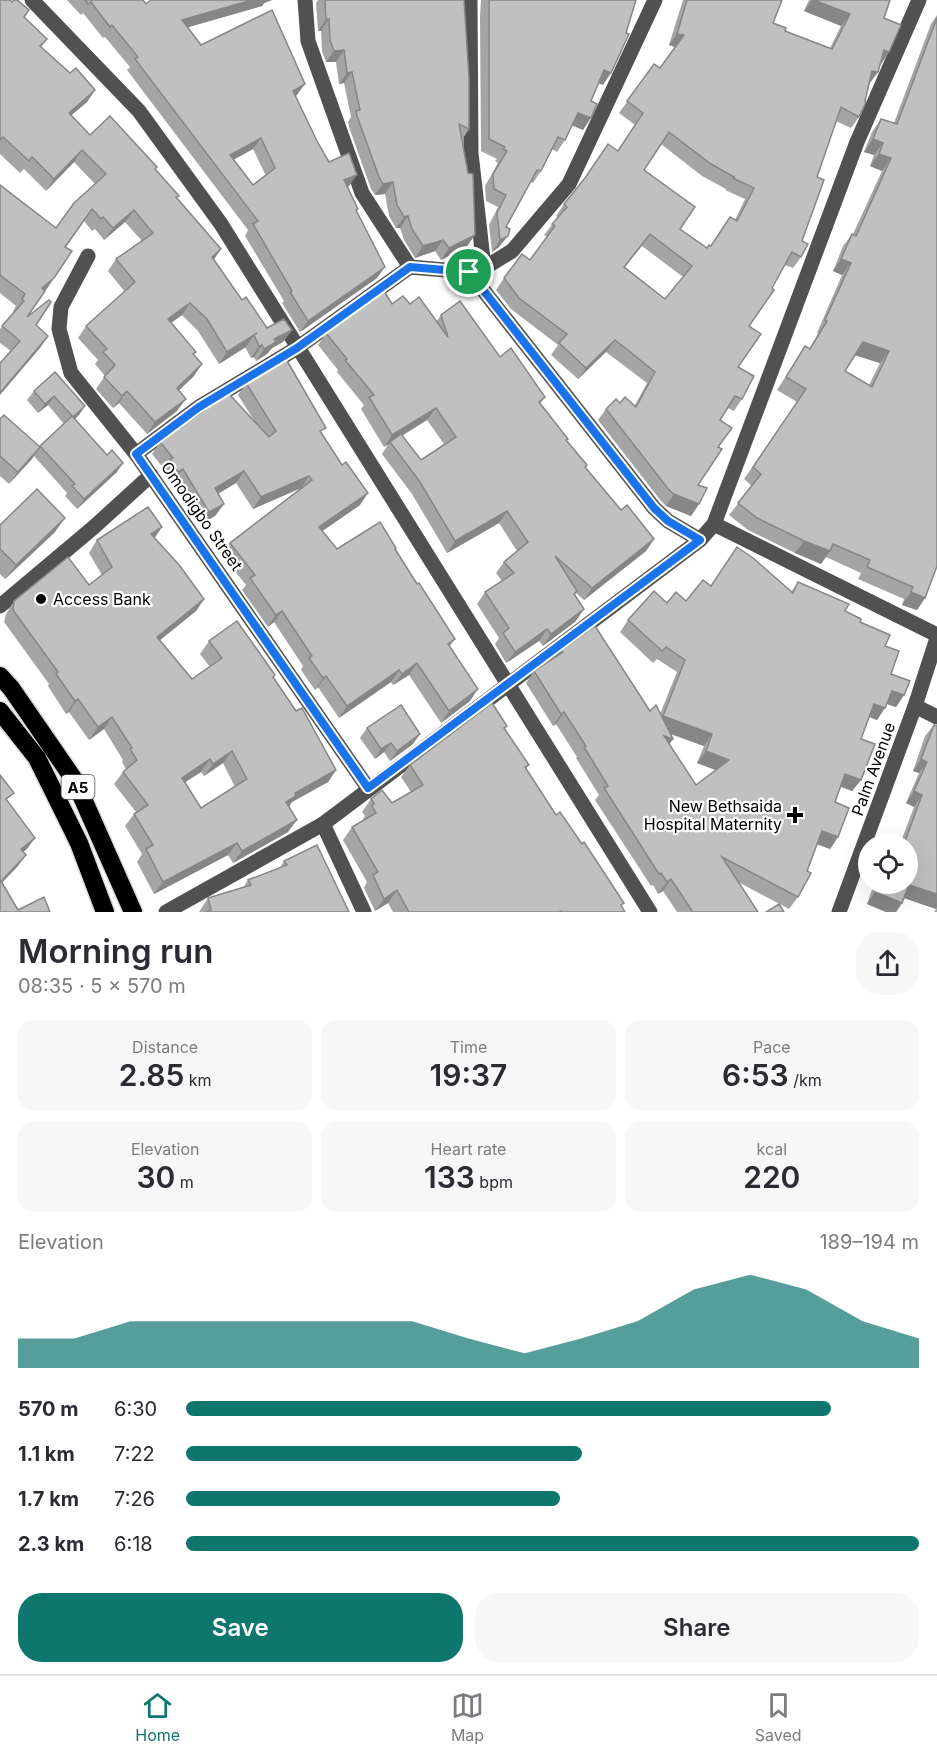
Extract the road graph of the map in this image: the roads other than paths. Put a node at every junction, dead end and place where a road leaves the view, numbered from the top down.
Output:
1 (32, 0) edge
2 (305, 0) edge
3 (470, 0) edge
4 (655, 0) edge
5 (919, 0) edge
6 (88, 256) dead end
7 (410, 267) junction
8 (476, 270) junction
9 (297, 348) junction
10 (136, 454) junction
11 (151, 475) junction
12 (714, 524) junction
13 (700, 540) junction
14 (0, 606) edge
15 (937, 637) edge
16 (0, 676) edge
17 (509, 684) junction
18 (915, 706) junction
19 (0, 711) edge
20 (937, 717) edge
21 (368, 788) junction
22 (323, 824) junction
23 (105, 912) edge
24 (133, 912) edge
25 (166, 912) edge
26 (364, 912) edge
27 (650, 912) edge
28 (839, 912) edge

1 - 9 street
2 - 7 street
3 - 8 street
4 - 8 street
5 - 12 street
6 - 10 street, Omodigbo Street
7 - 8 street
7 - 9 street
8 - 13 street
9 - 10 street
9 - 17 street
10 - 11 street, Omodigbo Street
11 - 14 street
11 - 21 street, Omodigbo Street
12 - 13 street
12 - 15 street
13 - 17 street
15 - 18 street, Palm Avenue
16 - 24 highway, A5
17 - 21 street
17 - 27 street
18 - 20 street
18 - 28 street, Palm Avenue
19 - 23 highway, A5
21 - 22 street
22 - 25 street
22 - 26 street

